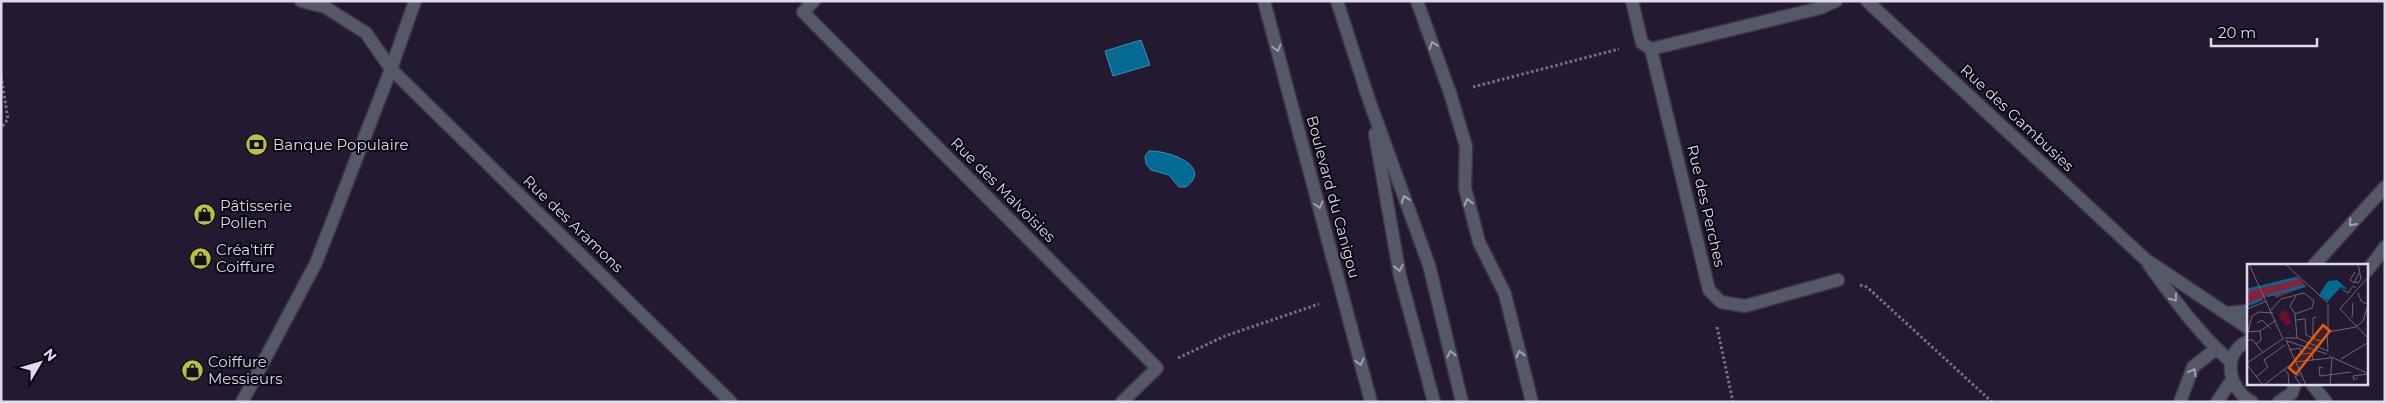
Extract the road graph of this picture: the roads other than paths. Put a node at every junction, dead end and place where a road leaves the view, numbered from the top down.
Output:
1 (301, 1) edge
2 (415, 1) edge
3 (814, 1) edge
4 (1264, 1) edge
5 (1337, 1) edge
6 (1417, 1) edge
7 (1632, 1) edge
8 (1836, 1) edge
9 (1867, 1) edge
10 (1647, 46) junction
11 (391, 69) junction
12 (1368, 100) junction
13 (2385, 186) edge
14 (2381, 251) edge
15 (2145, 259) junction
16 (2315, 264) edge
17 (2363, 264) edge
18 (2368, 270) edge
19 (1838, 280) road end
20 (2247, 311) edge
21 (2226, 313) junction
22 (2247, 327) edge
23 (2247, 342) edge
24 (2216, 349) junction
25 (2231, 362) junction
26 (2231, 380) junction
27 (2294, 386) edge
28 (2314, 386) edge
29 (242, 402) edge
30 (731, 402) edge
31 (1122, 402) edge
32 (1371, 402) edge
33 (1434, 402) edge
34 (1462, 402) edge
35 (1532, 402) edge
36 (2180, 402) edge
37 (2218, 402) edge
38 (2252, 402) edge
39 (2279, 402) edge
40 (2326, 402) edge

1 - 11 street, Rue des Aramons
2 - 11 street
3 - 31 street, Rue des Malvoisies
4 -> 32 street, Boulevard du Canigou
5 - 12 street
35 -> 6 street
7 - 10 street, Rue des Perches
8 - 10 street
9 - 15 street, Rue des Gambusies
10 - 19 street, Rue des Perches
11 - 29 street
11 - 30 street, Rue des Aramons
12 -> 33 street
34 -> 12 street
13 -> 16 street
14 - 17 street
14 - 18 street
15 - 21 street, Rue des Gambusies
15 -> 24 street, Rue des Gambusies
20 - 21 street
21 - 22 street, Rue des Gambusies
23 - 25 street
24 - 25 street, Rue des Gambusies
36 -> 24 street
25 - 26 street
26 - 37 street
26 - 38 street
27 - 39 street
28 - 40 street

